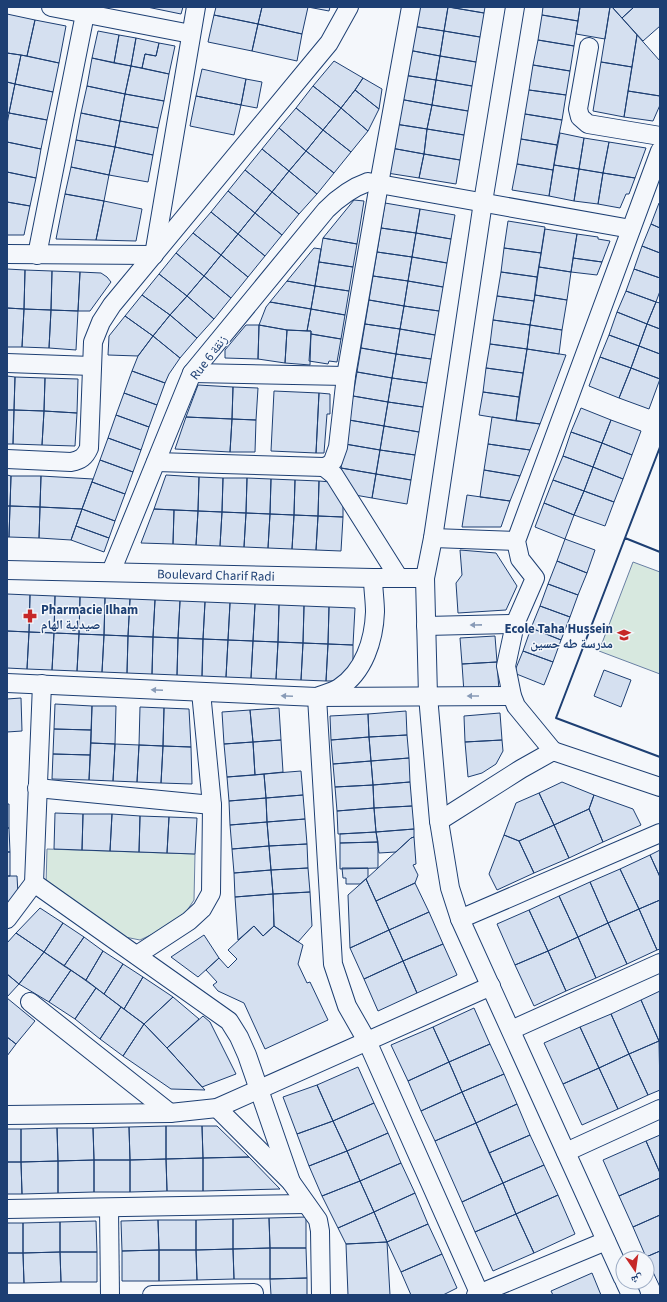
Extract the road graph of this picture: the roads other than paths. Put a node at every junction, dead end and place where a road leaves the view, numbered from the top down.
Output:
1 (51, 7) edge
2 (196, 7) edge
3 (349, 7) edge
4 (411, 7) edge
5 (515, 7) edge
6 (86, 14) junction
7 (191, 34) junction
8 (589, 47) dead end
9 (660, 136) edge
10 (660, 152) edge
11 (379, 184) junction
12 (482, 202) junction
13 (631, 229) junction
14 (7, 254) edge
15 (37, 255) junction
16 (154, 255) junction
17 (7, 363) edge
18 (92, 366) junction
19 (192, 373) junction
20 (346, 376) junction
21 (7, 459) edge
22 (156, 462) junction
23 (324, 467) junction
24 (433, 538) junction
25 (516, 541) junction
26 (7, 570) edge
27 (111, 572) junction
28 (373, 578) junction
29 (399, 578) junction
30 (425, 578) junction
31 (515, 624) junction
32 (426, 626) junction
33 (7, 683) edge
34 (42, 684) junction
35 (201, 692) junction
36 (428, 696) junction
37 (512, 696) junction
38 (317, 697) junction
39 (553, 751) junction
40 (660, 787) edge
41 (37, 788) junction
42 (212, 805) junction
43 (439, 821) junction
44 (660, 832) edge
45 (34, 883) junction
46 (460, 919) junction
47 (7, 920) edge
48 (137, 956) junction
49 (660, 963) edge
50 (491, 986) junction
51 (30, 1002) dead end
52 (511, 1030) junction
53 (366, 1041) junction
54 (258, 1089) junction
55 (217, 1108) junction
56 (660, 1109) edge
57 (170, 1112) junction
58 (7, 1115) edge
59 (566, 1152) junction
60 (291, 1182) junction
61 (306, 1204) junction
62 (109, 1208) junction
63 (7, 1209) edge
64 (606, 1241) junction
65 (615, 1261) edge
66 (254, 1293) dead end
67 (110, 1295) edge
68 (152, 1295) edge
69 (321, 1295) edge
70 (478, 1295) edge

1 - 6 street
2 - 7 street
3 - 16 street
4 - 11 street
5 - 12 street
6 - 7 street
6 - 15 street
7 - 16 street
8 - 9 street
10 - 13 street
11 - 12 street, Rue 6 زنقة
11 - 19 street, Rue 6 زنقة
11 - 20 street
12 - 13 street, Rue 6 زنقة
12 - 24 street
13 - 25 street
14 - 15 street
15 - 16 street
16 - 18 street
17 - 18 street
18 - 21 street
19 - 20 street
19 - 22 street, Rue 6 زنقة
20 - 23 street
22 - 23 street
22 - 27 street, Rue 6 زنقة
23 - 29 street
24 - 25 street
24 - 30 street
25 - 31 street
26 - 27 street, Boulevard Charif Radi
27 - 28 street, Boulevard Charif Radi
28 - 29 street, Boulevard Charif Radi
28 - 38 street
29 - 30 street, Boulevard Charif Radi
30 - 32 street
31 -> 32 street
31 - 37 street
32 - 36 street
33 - 34 street
35 -> 34 street
34 - 41 street
38 -> 35 street
35 - 42 street
37 -> 36 street
36 - 38 street
36 - 43 street
37 - 39 street
38 - 53 street
39 - 40 street
39 - 43 street
41 - 42 street
41 - 45 street
42 - 48 street
43 - 46 street
44 - 46 street
45 - 47 street
45 - 48 street
46 - 50 street
48 - 54 street
49 - 52 street
50 - 52 street
50 - 53 street
51 - 57 street
52 - 59 street
53 - 54 street
53 - 70 street
54 - 55 street
54 - 60 street
55 - 57 street
55 - 60 street
56 - 59 street
57 - 58 street
59 - 64 street
60 - 61 street
61 - 62 street
61 - 69 street
62 - 63 street
62 - 67 street
64 - 65 street
64 - 70 street
66 - 68 street

